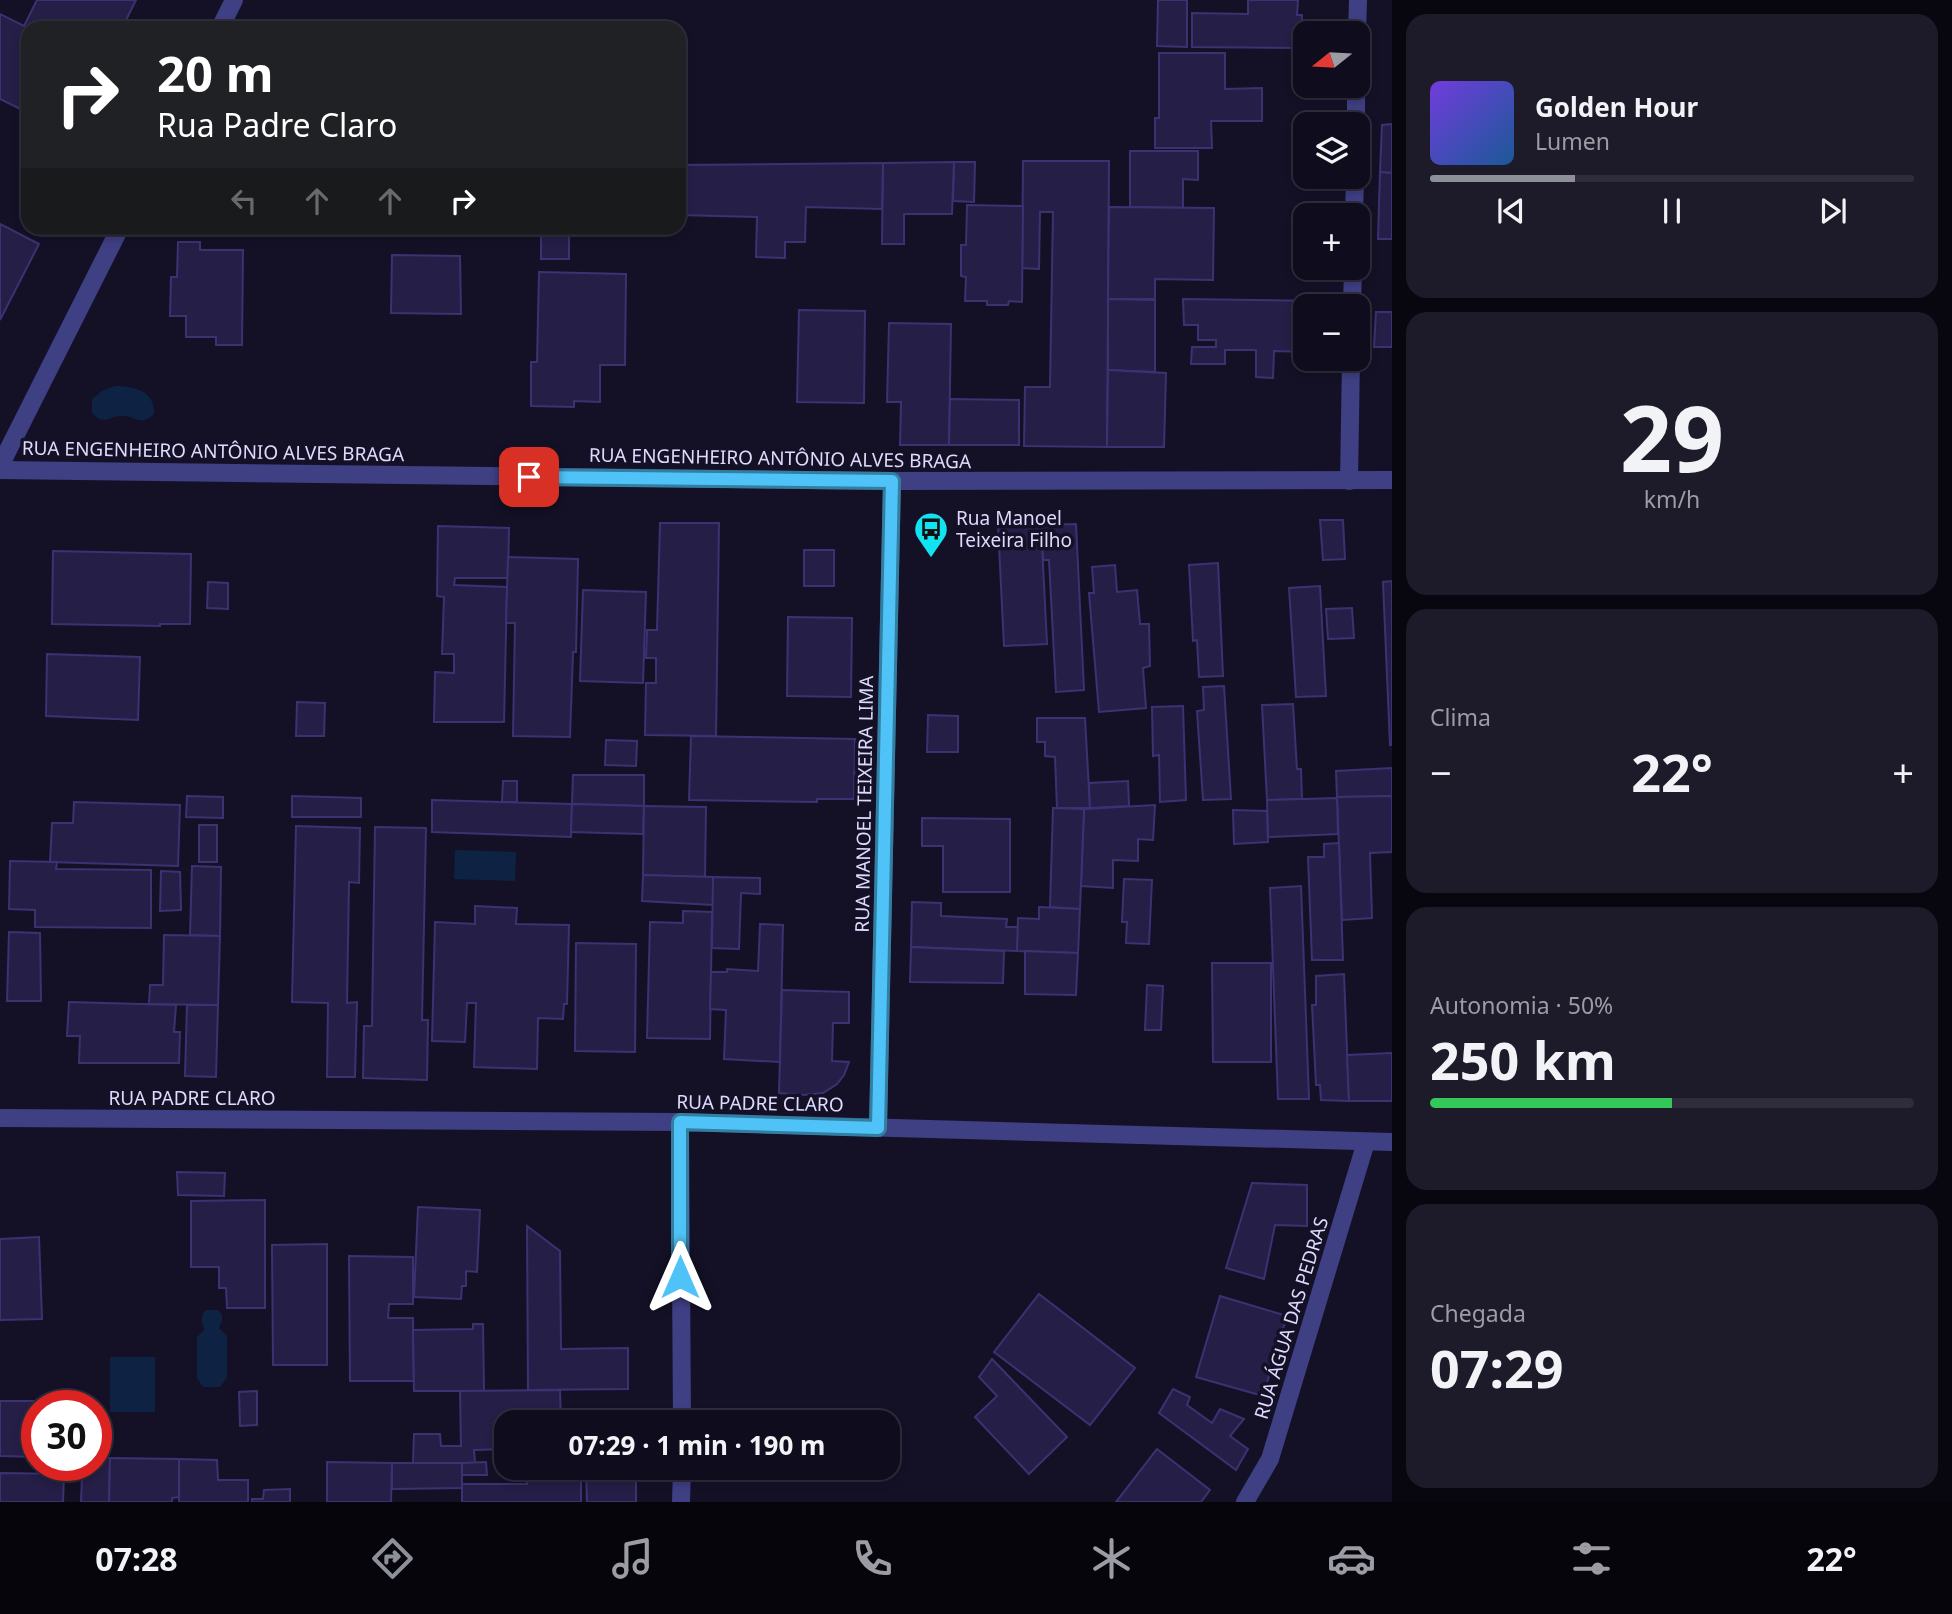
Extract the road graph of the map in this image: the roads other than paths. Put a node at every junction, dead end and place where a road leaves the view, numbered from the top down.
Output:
1 (234, 0) edge
2 (1358, 0) edge
3 (224, 21) edge
4 (1357, 21) edge
5 (116, 235) edge
6 (1351, 371) edge
7 (0, 468) edge
8 (1392, 480) edge
9 (892, 481) junction
10 (1349, 481) junction
11 (0, 1118) edge
12 (680, 1122) junction
13 (878, 1128) junction
14 (1366, 1142) junction
15 (1392, 1142) edge
16 (682, 1410) edge
17 (681, 1480) edge
18 (681, 1502) edge
19 (1245, 1502) edge

1 - 3 street
2 - 4 street
5 - 7 street
6 - 10 street
7 - 9 street, RUA ENGENHEIRO ANTÔNIO ALVES BRAGA
8 - 10 street, RUA ENGENHEIRO ANTÔNIO ALVES BRAGA
9 - 10 street, RUA ENGENHEIRO ANTÔNIO ALVES BRAGA
9 - 13 street, RUA MANOEL TEIXEIRA LIMA
11 - 12 street, RUA PADRE CLARO
12 - 13 street, RUA PADRE CLARO
12 - 16 street
13 - 14 street, RUA PADRE CLARO
14 - 15 street, RUA PADRE CLARO
14 - 19 street, RUA ÁGUA DAS PEDRAS
17 - 18 street

